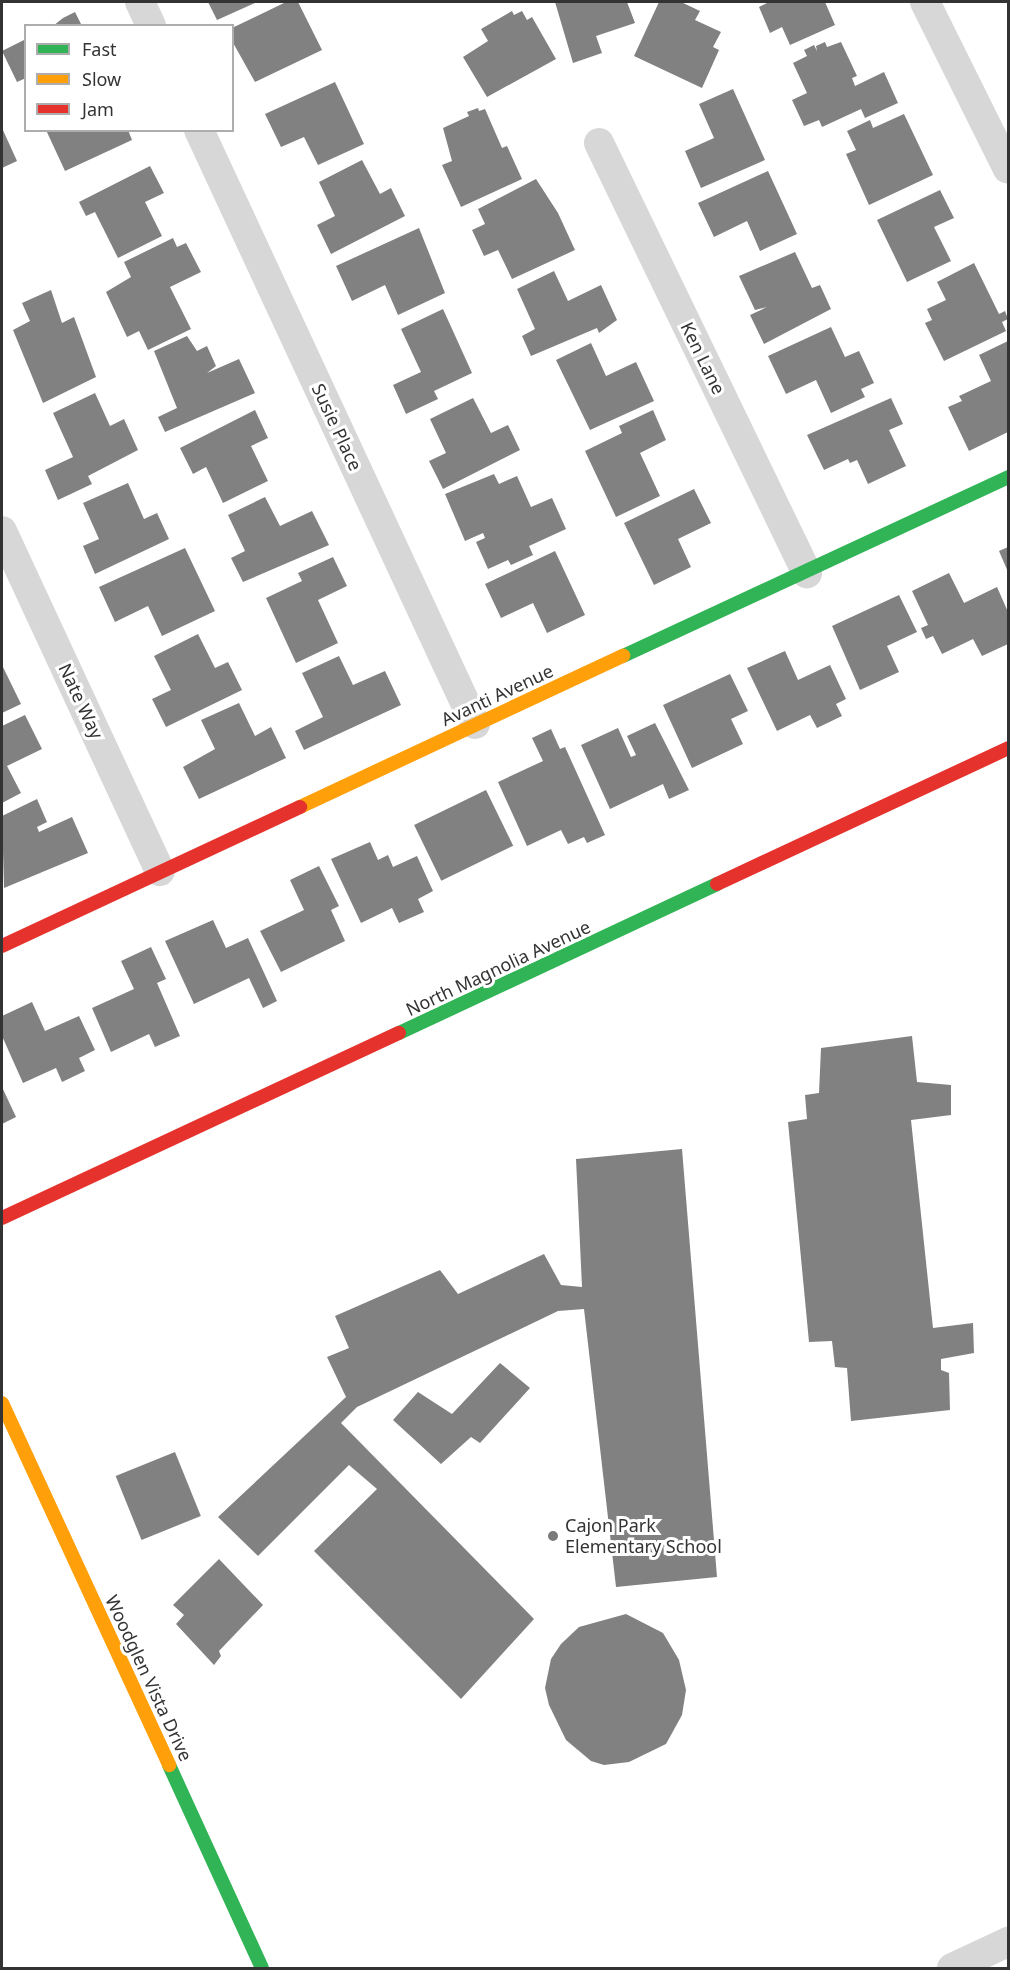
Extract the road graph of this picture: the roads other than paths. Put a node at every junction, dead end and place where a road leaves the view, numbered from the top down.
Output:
1 (140, 2) edge
2 (925, 2) edge
3 (150, 24) edge
4 (201, 132) edge
5 (599, 143) dead end
6 (1008, 169) edge
7 (1008, 477) edge
8 (2, 531) edge
9 (807, 573) junction
10 (475, 724) junction
11 (1008, 748) edge
12 (160, 871) junction
13 (2, 946) edge
14 (2, 1218) edge
15 (2, 1403) edge
16 (1008, 1942) edge
17 (261, 1968) edge
18 (952, 1968) edge

1 - 3 street
2 - 6 street
4 - 10 street, Susie Place
5 - 9 street, Ken Lane
7 - 9 main road, Avanti Avenue
8 - 12 street, Nate Way
9 - 10 main road, Avanti Avenue
10 - 12 main road, Avanti Avenue
11 - 14 main road, North Magnolia Avenue
12 - 13 main road, Avanti Avenue
15 - 17 main road, Woodglen Vista Drive
16 - 18 street

